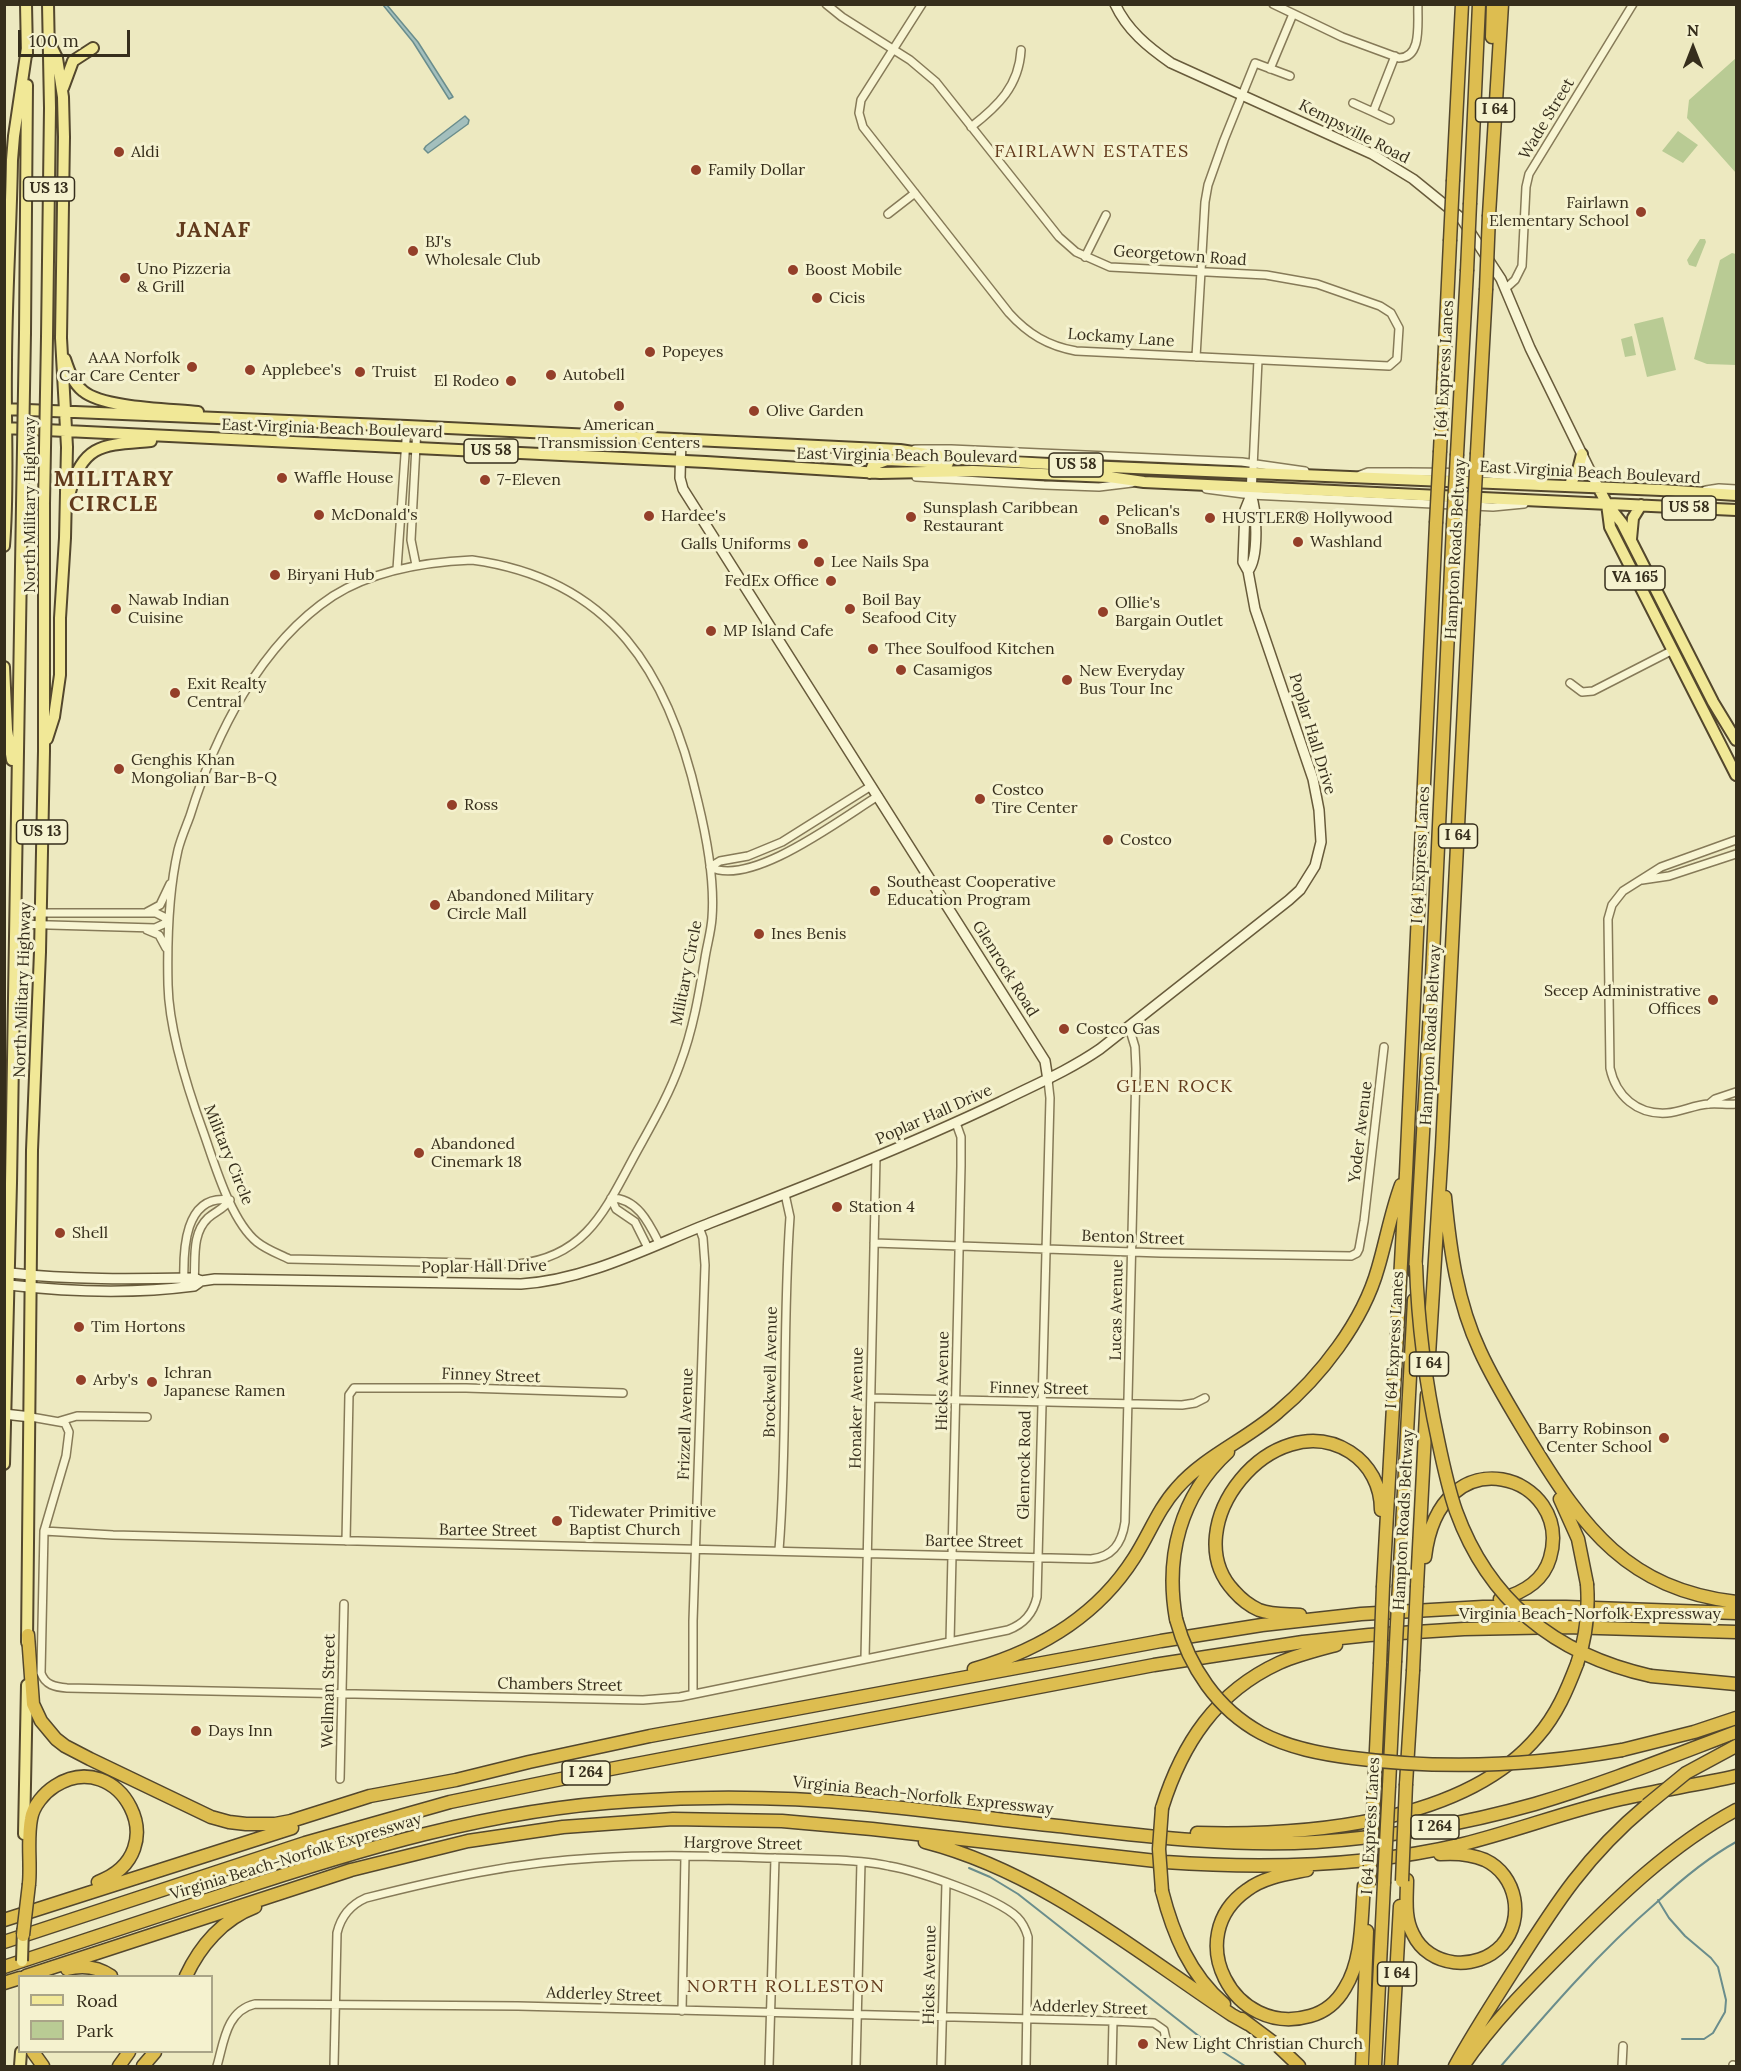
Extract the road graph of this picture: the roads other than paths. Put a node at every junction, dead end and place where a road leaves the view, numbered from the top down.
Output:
1 (26, 4) edge
2 (48, 4) edge
3 (826, 4) edge
4 (922, 4) edge
5 (1115, 4) edge
6 (1273, 4) edge
7 (1418, 4) edge
8 (1462, 4) edge
9 (1479, 4) edge
10 (1493, 4) edge
11 (1502, 4) edge
12 (1633, 4) edge
13 (1293, 14) junction
14 (49, 42) junction
15 (27, 48) junction
16 (93, 48) dead end
17 (893, 49) junction
18 (1022, 50) dead end
19 (1395, 56) junction
20 (1270, 69) junction
21 (1290, 76) dead end
22 (1242, 95) junction
23 (63, 97) junction
24 (1353, 103) dead end
25 (1373, 112) junction
26 (1390, 120) dead end
27 (971, 127) junction
28 (915, 193) junction
29 (888, 214) dead end
30 (1106, 215) dead end
31 (1489, 215) junction
32 (1085, 257) junction
33 (7, 260) edge
34 (1201, 272) junction
35 (1505, 289) junction
36 (5, 326) edge
37 (61, 338) junction
38 (1399, 338) joint
39 (1196, 357) junction
40 (1258, 360) junction
41 (5, 409) edge
42 (65, 412) junction
43 (249, 420) junction
44 (412, 426) junction
45 (5, 428) edge
46 (66, 430) junction
47 (191, 438) junction
48 (681, 439) junction
49 (411, 447) junction
50 (900, 450) junction
51 (1582, 454) junction
52 (974, 459) junction
53 (679, 461) junction
54 (1253, 468) junction
55 (875, 473) junction
56 (1569, 486) junction
57 (1598, 487) junction
58 (1737, 489) edge
59 (1251, 490) junction
60 (1697, 492) junction
61 (1737, 495) edge
62 (1607, 504) junction
63 (1641, 505) junction
64 (66, 506) junction
65 (1737, 510) edge
66 (1631, 540) junction
67 (4, 546) edge
68 (416, 565) junction
69 (398, 569) junction
70 (1673, 650) junction
71 (4, 667) edge
72 (1570, 683) dead end
73 (1737, 740) edge
74 (44, 751) junction
75 (1737, 775) edge
76 (872, 786) junction
77 (16, 791) junction
78 (878, 796) junction
79 (1737, 840) edge
80 (1737, 854) edge
81 (1688, 857) junction
82 (710, 867) junction
83 (1692, 868) junction
84 (174, 874) junction
85 (1642, 880) junction
86 (40, 912) junction
87 (15, 913) junction
88 (144, 913) junction
89 (168, 922) junction
90 (15, 924) junction
91 (40, 926) junction
92 (142, 928) junction
93 (168, 953) junction
94 (1129, 1027) junction
95 (1384, 1047) dead end
96 (1048, 1080) junction
97 (1737, 1092) edge
98 (1709, 1104) junction
99 (1737, 1104) edge
100 (956, 1123) junction
101 (1442, 1147) junction
102 (876, 1157) junction
103 (1406, 1173) junction
104 (785, 1194) junction
105 (611, 1198) junction
106 (230, 1200) junction
107 (1364, 1221) joint
108 (699, 1227) junction
109 (659, 1243) junction
110 (874, 1243) junction
111 (959, 1247) junction
112 (648, 1248) junction
113 (1046, 1249) junction
114 (1132, 1252) junction
115 (1416, 1265) junction
116 (31, 1275) junction
117 (7, 1279) edge
118 (191, 1282) junction
119 (31, 1287) junction
120 (623, 1393) dead end
121 (871, 1398) junction
122 (1205, 1398) dead end
123 (957, 1401) junction
124 (1042, 1402) junction
125 (1128, 1405) junction
126 (5, 1414) edge
127 (147, 1416) dead end
128 (31, 1417) junction
129 (60, 1420) junction
130 (1249, 1433) junction
131 (1530, 1439) junction
132 (4, 1464) edge
133 (1125, 1522) joint
134 (44, 1531) junction
135 (346, 1541) junction
136 (695, 1548) junction
137 (779, 1550) junction
138 (867, 1553) junction
139 (952, 1555) junction
140 (1038, 1557) junction
141 (1385, 1560) junction
142 (1417, 1584) junction
143 (1038, 1590) joint
144 (1737, 1602) edge
145 (344, 1604) dead end
146 (1452, 1608) junction
147 (1737, 1613) edge
148 (1361, 1614) junction
149 (1737, 1632) edge
150 (28, 1635) junction
151 (1369, 1635) junction
152 (950, 1642) junction
153 (865, 1658) junction
154 (1737, 1676) edge
155 (1668, 1678) junction
156 (1737, 1684) edge
157 (920, 1686) junction
158 (343, 1693) junction
159 (693, 1694) junction
160 (1737, 1718) edge
161 (1737, 1732) edge
162 (1737, 1746) edge
163 (1737, 1776) edge
164 (340, 1779) dead end
165 (423, 1786) junction
166 (1737, 1810) edge
167 (872, 1829) junction
168 (1121, 1833) junction
169 (685, 1856) junction
170 (1394, 1856) junction
171 (775, 1858) junction
172 (861, 1862) junction
173 (1347, 1862) junction
174 (1404, 1880) junction
175 (314, 1881) junction
176 (946, 1883) junction
177 (26, 1884) junction
178 (1366, 1885) junction
179 (44, 1907) junction
180 (6, 1920) edge
181 (23, 1935) joint
182 (4, 1942) edge
183 (22, 1961) joint
184 (4, 1967) edge
185 (22, 1975) edge
186 (31, 1975) edge
187 (45, 1975) edge
188 (107, 1975) edge
189 (187, 1975) edge
190 (334, 2004) junction
191 (682, 2011) junction
192 (770, 2014) junction
193 (857, 2015) junction
194 (942, 2017) junction
195 (1028, 2019) junction
196 (1113, 2021) junction
197 (1248, 2024) junction
198 (1166, 2039) dead end
199 (1623, 2046) dead end
200 (34, 2053) edge
201 (128, 2053) edge
202 (154, 2053) edge
203 (43, 2067) edge
204 (119, 2067) edge
205 (143, 2067) edge
206 (217, 2067) edge
207 (334, 2067) edge
208 (769, 2067) edge
209 (856, 2067) edge
210 (941, 2067) edge
211 (1026, 2067) edge
212 (1112, 2067) edge
213 (1299, 2067) edge
214 (1362, 2067) edge
215 (1376, 2067) edge
216 (1391, 2067) edge
217 (1455, 2067) edge
218 (1463, 2067) edge
219 (1622, 2067) edge

1 - 15 main road, North Military Highway / US 13
2 - 14 main road, North Military Highway / US 13
3 - 17 street, Georgetown Road
4 - 17 street, Lockamy Lane
5 - 22 street, Kempsville Road / VA 165
6 - 13 street
7 - 19 street
8 - 103 highway, Hampton Roads Beltway / I 64, bridge
9 - 115 highway, I 64 Express Lanes, bridge
10 - 31 highway
11 - 31 highway, Hampton Roads Beltway / I 64
12 - 35 street, Wade Street
13 - 19 street
13 - 20 street
14 - 23 main road
14 - 74 main road, North Military Highway / US 13, bridge
15 - 33 main road
15 - 77 main road, North Military Highway / US 13, bridge
16 - 23 main road
17 - 27 street, Georgetown Road
17 - 28 street, Lockamy Lane
18 - 27 street
19 - 25 street
20 - 21 street
20 - 22 street
22 - 34 street
22 - 35 street, Kempsville Road / VA 165
23 - 37 main road
24 - 25 street
25 - 26 street
27 - 32 street, Georgetown Road
28 - 29 street
28 - 39 street, Lockamy Lane
30 - 32 street
31 - 101 highway, Hampton Roads Beltway / I 64, bridge
32 - 34 street, Georgetown Road
33 - 36 main road
34 - 38 street, Georgetown Road
34 - 39 street
35 - 51 street, Kempsville Road / VA 165
36 - 41 main road
37 - 42 main road
37 - 43 main road
38 - 40 street, Lockamy Lane
39 - 40 street, Lockamy Lane
40 - 54 street
41 - 42 main road, East Virginia Beach Boulevard / US 58
41 - 45 main road
42 - 43 main road, East Virginia Beach Boulevard / US 58
42 - 46 main road
43 - 44 main road, East Virginia Beach Boulevard / US 58
44 - 48 main road, East Virginia Beach Boulevard / US 58
44 - 49 street
45 - 46 main road, East Virginia Beach Boulevard / US 58
45 - 67 main road
46 - 47 main road, East Virginia Beach Boulevard / US 58
46 - 64 main road
47 - 49 main road, East Virginia Beach Boulevard / US 58
47 - 64 main road
48 - 50 main road, East Virginia Beach Boulevard / US 58
48 - 53 street, Glenrock Road
49 - 53 main road, East Virginia Beach Boulevard / US 58
49 - 68 street
49 - 69 street
50 - 52 main road, East Virginia Beach Boulevard / US 58
50 - 54 street
51 - 56 main road
51 - 57 street, Kempsville Road / VA 165
52 - 54 main road, East Virginia Beach Boulevard / US 58
52 - 55 main road
53 - 55 main road, East Virginia Beach Boulevard / US 58
53 - 76 street, Glenrock Road
54 - 56 main road, East Virginia Beach Boulevard / US 58
54 - 59 street, Poplar Hall Drive
55 - 59 main road, East Virginia Beach Boulevard / US 58
56 - 57 main road, East Virginia Beach Boulevard / US 58
57 - 60 main road, East Virginia Beach Boulevard / US 58
57 - 62 main road, Kempsville Road / VA 165
58 - 60 street
59 - 62 main road, East Virginia Beach Boulevard / US 58
59 - 94 street, Poplar Hall Drive
60 - 61 main road, East Virginia Beach Boulevard / US 58
62 - 63 main road, East Virginia Beach Boulevard / US 58
62 - 66 main road, Kempsville Road / VA 165
62 - 70 main road, Kempsville Road / VA 165
63 - 65 main road, East Virginia Beach Boulevard / US 58
63 - 66 main road
64 - 74 main road
66 - 73 main road, Kempsville Road / VA 165
68 - 69 street, Military Circle
68 - 82 street, Military Circle
69 - 84 street, Military Circle
70 - 72 street
70 - 75 main road, Kempsville Road / VA 165
71 - 77 main road
74 - 86 main road, North Military Highway / US 13
76 - 78 street, Glenrock Road
76 - 82 street
77 - 87 main road, North Military Highway / US 13
78 - 82 street
78 - 96 street, Glenrock Road
79 - 81 street
80 - 83 street
81 - 83 street
81 - 85 street
82 - 105 street, Military Circle
83 - 85 street
84 - 88 street, Military Circle
84 - 89 street, Military Circle
85 - 98 street
86 - 87 street
86 - 88 street
86 - 91 main road, North Military Highway / US 13
87 - 90 main road, North Military Highway / US 13
88 - 89 street
89 - 92 street
89 - 93 street, Military Circle
90 - 91 street
90 - 117 main road, North Military Highway / US 13
91 - 92 street
91 - 116 main road, North Military Highway / US 13
92 - 93 street
93 - 106 street, Military Circle
94 - 96 street, Poplar Hall Drive
94 - 114 street, Lucas Avenue
95 - 107 street, Yoder Avenue
96 - 100 street, Poplar Hall Drive
96 - 113 street, Glenrock Road
97 - 98 street
98 - 99 street
100 - 102 street, Poplar Hall Drive
100 - 111 street, Hicks Avenue
101 - 131 highway
101 - 142 highway, Hampton Roads Beltway / I 64
102 - 104 street, Poplar Hall Drive
102 - 110 street, Honaker Avenue
103 - 130 highway
103 - 141 highway, Hampton Roads Beltway / I 64
104 - 108 street, Poplar Hall Drive
104 - 137 street, Brockwell Avenue
105 - 106 street, Military Circle
105 - 109 street
105 - 112 street
106 - 118 street
106 - 118 street
107 - 114 street, Benton Street
108 - 109 street, Poplar Hall Drive
108 - 136 street, Frizzell Avenue
109 - 112 street, Poplar Hall Drive
110 - 111 street, Benton Street
110 - 121 street, Honaker Avenue
111 - 113 street, Benton Street
111 - 123 street, Hicks Avenue
112 - 118 street, Poplar Hall Drive
113 - 114 street, Benton Street
113 - 124 street, Glenrock Road
114 - 125 street, Lucas Avenue
115 - 155 highway, bridge
115 - 215 highway, I 64 Express Lanes, bridge
116 - 117 street, Poplar Hall Drive
116 - 118 street, Poplar Hall Drive
116 - 119 main road, North Military Highway / US 13
117 - 119 street, Poplar Hall Drive
117 - 126 main road, North Military Highway / US 13
118 - 119 street, Poplar Hall Drive
119 - 128 main road, North Military Highway / US 13
120 - 135 street, Finney Street
121 - 123 street, Finney Street
121 - 138 street, Honaker Avenue
122 - 125 street, Finney Street
123 - 124 street, Finney Street
123 - 139 street, Hicks Avenue
124 - 125 street, Finney Street
124 - 140 street, Glenrock Road
125 - 133 street, Lucas Avenue
126 - 128 street
126 - 132 main road, North Military Highway / US 13
127 - 129 street
128 - 129 street
128 - 150 main road, North Military Highway / US 13
129 - 134 street
130 - 157 highway
130 - 160 highway, bridge
131 - 144 highway
131 - 168 highway, bridge
133 - 140 street, Bartee Street
134 - 135 street, Bartee Street
134 - 158 street, Chambers Street
135 - 136 street, Bartee Street
136 - 137 street, Bartee Street
136 - 159 street, Frizzell Avenue
137 - 138 street, Bartee Street
138 - 139 street, Bartee Street
138 - 153 street, Honaker Avenue
139 - 140 street, Bartee Street
139 - 152 street, Hicks Avenue
140 - 143 street, Glenrock Road
141 - 148 highway
141 - 178 highway, Hampton Roads Beltway / I 64, bridge
142 - 146 highway
142 - 174 highway, Hampton Roads Beltway / I 64, bridge
143 - 152 street, Chambers Street
145 - 158 street, Wellman Street
146 - 147 highway
146 - 148 highway
148 - 157 highway
149 - 151 highway, Virginia Beach-Norfolk Expressway / I 264
150 - 165 highway
150 - 177 main road, North Military Highway / US 13
151 - 182 highway, Virginia Beach-Norfolk Expressway / I 264
151 - 197 highway, bridge
152 - 153 street, Chambers Street
153 - 159 street, Chambers Street
154 - 155 highway
155 - 156 highway
157 - 165 highway
158 - 159 street, Chambers Street
158 - 164 street, Wellman Street
161 - 168 highway, Virginia Beach-Norfolk Expressway / I 264
162 - 217 highway, bridge
163 - 170 highway
165 - 179 highway
166 - 218 highway
167 - 173 highway
167 - 175 highway
167 - 197 highway
168 - 184 highway, Virginia Beach-Norfolk Expressway / I 264
169 - 171 street, Hargrove Street
169 - 190 street, Hargrove Street
169 - 191 street
170 - 173 highway
170 - 174 highway
171 - 172 street, Hargrove Street
171 - 192 street
172 - 176 street, Hargrove Street
172 - 193 street
173 - 178 highway
174 - 216 highway, I 64
175 - 186 highway
175 - 189 highway
176 - 194 street, Hicks Avenue
176 - 195 street, Hargrove Street
177 - 179 highway
177 - 181 highway, bridge
178 - 214 highway, I 64
179 - 180 highway
181 - 183 main road, bridge
183 - 185 highway
187 - 188 highway
190 - 191 street, Adderley Street
190 - 206 street, Adderley Street
190 - 207 street
191 - 192 street, Adderley Street
192 - 193 street, Adderley Street
192 - 208 street
193 - 194 street, Adderley Street
193 - 209 street
194 - 195 street, Adderley Street
194 - 210 street, Hicks Avenue
195 - 196 street, Adderley Street
195 - 211 street
196 - 198 street, Adderley Street
196 - 212 street
197 - 213 highway
199 - 219 street
200 - 203 highway
201 - 204 highway
202 - 205 highway

